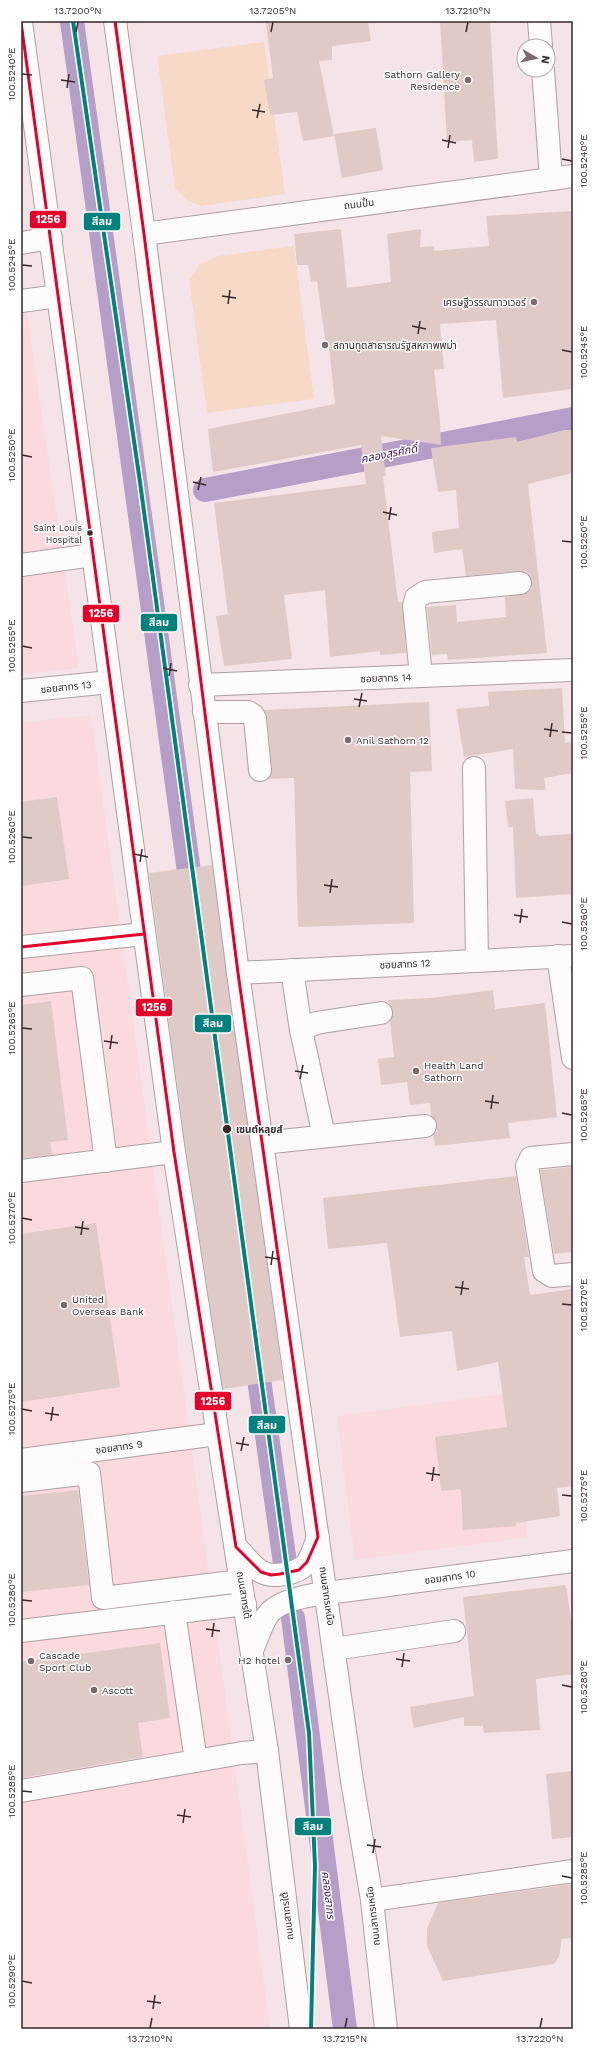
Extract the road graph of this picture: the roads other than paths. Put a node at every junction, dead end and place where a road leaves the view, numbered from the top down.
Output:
1 (115, 21) edge
2 (539, 21) edge
3 (21, 22) edge
4 (540, 38) edge
5 (544, 78) edge
6 (573, 176) edge
7 (551, 179) junction
8 (144, 234) junction
9 (51, 238) junction
10 (21, 243) edge
11 (58, 296) junction
12 (21, 301) edge
13 (93, 555) junction
14 (21, 565) edge
15 (520, 583) dead end
16 (573, 670) edge
17 (421, 676) junction
18 (110, 682) junction
19 (200, 685) junction
20 (21, 691) edge
21 (204, 712) junction
22 (474, 768) dead end
23 (260, 770) dead end
24 (144, 934) junction
25 (21, 948) edge
26 (565, 956) edge
27 (477, 961) junction
28 (292, 970) junction
29 (238, 973) junction
30 (21, 985) edge
31 (381, 1013) dead end
32 (301, 1030) junction
33 (573, 1058) edge
34 (425, 1126) dead end
35 (324, 1136) junction
36 (262, 1143) junction
37 (174, 1152) junction
38 (573, 1154) edge
39 (106, 1161) junction
40 (21, 1171) edge
41 (573, 1274) edge
42 (217, 1434) junction
43 (21, 1460) edge
44 (21, 1481) edge
45 (318, 1537) junction
46 (236, 1547) junction
47 (573, 1561) edge
48 (242, 1581) junction
49 (327, 1594) junction
50 (245, 1604) junction
51 (174, 1612) junction
52 (21, 1631) edge
53 (454, 1631) dead end
54 (334, 1649) junction
55 (252, 1650) junction
56 (267, 1751) junction
57 (196, 1761) junction
58 (21, 1791) edge
59 (573, 1871) edge
60 (372, 1900) junction
61 (301, 2029) edge
62 (386, 2029) edge

1 - 8 main road, ถนนสาทรเหนือ
2 - 4 main road
3 - 9 main road, ถนนสาทรใต้
5 - 7 main road
6 - 7 main road, ถนนปั้น
7 - 8 main road, ถนนปั้น
8 - 19 main road, ถนนสาทรเหนือ
9 - 10 main road
9 - 11 main road, ถนนสาทรใต้
11 - 12 main road
11 - 13 main road, ถนนสาทรใต้
13 - 14 main road
13 - 18 main road, ถนนสาทรใต้
15 - 17 main road
16 - 17 main road, ซอยสาทร 14
17 - 19 main road, ซอยสาทร 14
18 - 20 main road, ซอยสาทร 13
18 - 24 main road, ถนนสาทรใต้
19 - 21 main road, ถนนสาทรเหนือ
21 - 23 main road
21 - 29 main road, ถนนสาทรเหนือ
22 - 27 main road
24 - 25 main road
24 - 37 main road, ถนนสาทรใต้
26 - 27 main road, ซอยสาทร 12
26 - 33 main road
27 - 28 main road, ซอยสาทร 12
28 - 29 main road, ซอยสาทร 12
28 - 32 main road
29 - 36 main road, ถนนสาทรเหนือ
30 - 39 main road
31 - 32 main road
32 - 35 main road
34 - 35 main road
35 - 36 main road
36 - 45 main road, ถนนสาทรเหนือ
37 - 39 main road
37 - 42 main road, ถนนสาทรใต้
38 - 41 main road
39 - 40 main road
42 - 43 main road, ซอยสาทร 9
42 - 46 main road, ถนนสาทรใต้
44 - 48 main road
45 - 46 main road
45 - 49 main road, ถนนสาทรเหนือ
46 - 48 main road, ถนนสาทรใต้
47 - 49 main road, ซอยสาทร 10
48 - 50 main road, ถนนสาทรใต้
49 - 54 main road, ถนนสาทรเหนือ
49 - 55 main road, ซอยสาทร 10
50 - 51 main road
50 - 55 main road, ถนนสาทรใต้
51 - 52 main road
51 - 57 main road
53 - 54 main road
54 - 60 main road, ถนนสาทรเหนือ
55 - 56 main road, ถนนสาทรใต้
56 - 57 main road
56 - 61 main road, ถนนสาทรใต้
57 - 58 main road
59 - 60 main road
60 - 62 main road, ถนนสาทรเหนือ

